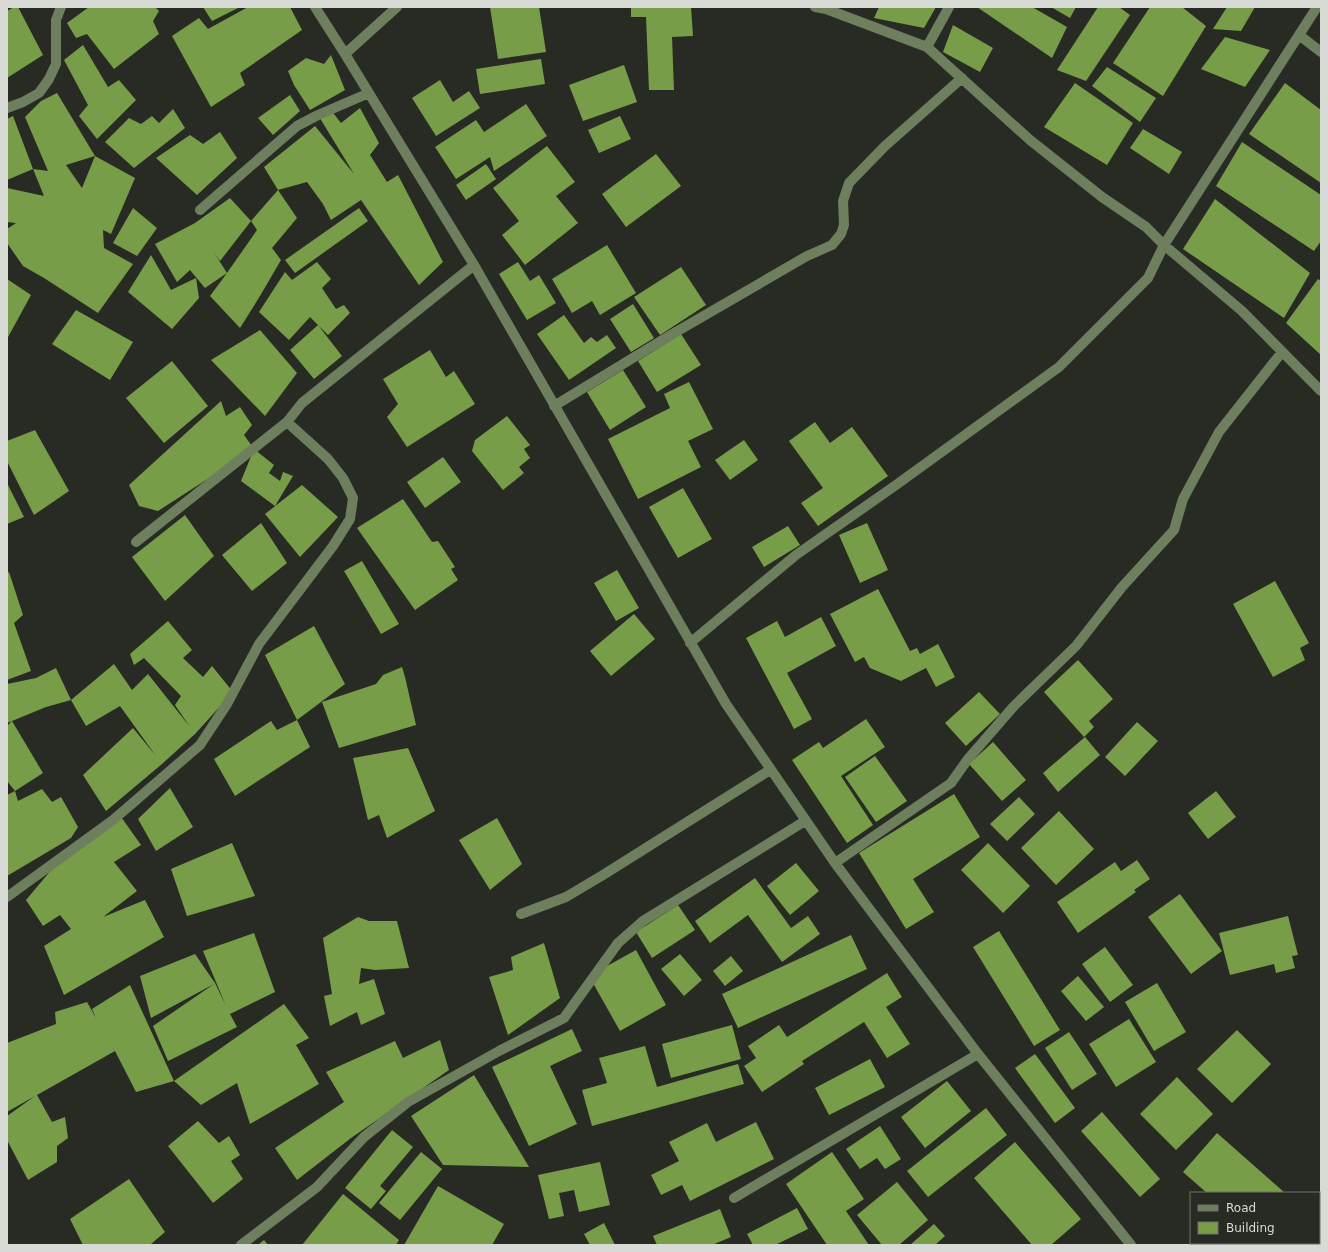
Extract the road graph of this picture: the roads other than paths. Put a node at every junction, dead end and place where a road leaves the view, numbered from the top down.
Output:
1 (61, 7) edge
2 (315, 7) edge
3 (397, 7) edge
4 (815, 7) edge
5 (949, 7) edge
6 (1317, 7) edge
7 (1299, 35) junction
8 (927, 47) junction
9 (1321, 52) edge
10 (345, 54) junction
11 (962, 78) junction
12 (369, 93) junction
13 (7, 108) edge
14 (200, 210) dead end
15 (1164, 245) junction
16 (474, 265) junction
17 (1282, 352) junction
18 (1321, 391) edge
19 (554, 406) junction
20 (287, 422) junction
21 (136, 542) dead end
22 (690, 643) junction
23 (770, 770) junction
24 (805, 821) junction
25 (835, 863) junction
26 (7, 897) edge
27 (521, 914) dead end
28 (978, 1054) junction
29 (734, 1198) dead end
30 (240, 1245) edge
31 (1131, 1245) edge

1 - 13 street
2 - 10 street
3 - 10 street
4 - 8 street
5 - 8 street
6 - 7 street
7 - 9 street
7 - 15 street
8 - 11 street
10 - 12 street
11 - 15 street
11 - 19 street
12 - 14 street
12 - 16 street
15 - 17 street
15 - 22 street
16 - 19 street
16 - 20 street
17 - 18 street
17 - 25 street
19 - 22 street
20 - 21 street
20 - 26 street
22 - 23 street
23 - 24 street
23 - 27 street
24 - 25 street
24 - 30 street
25 - 28 street
28 - 29 street
28 - 31 street

